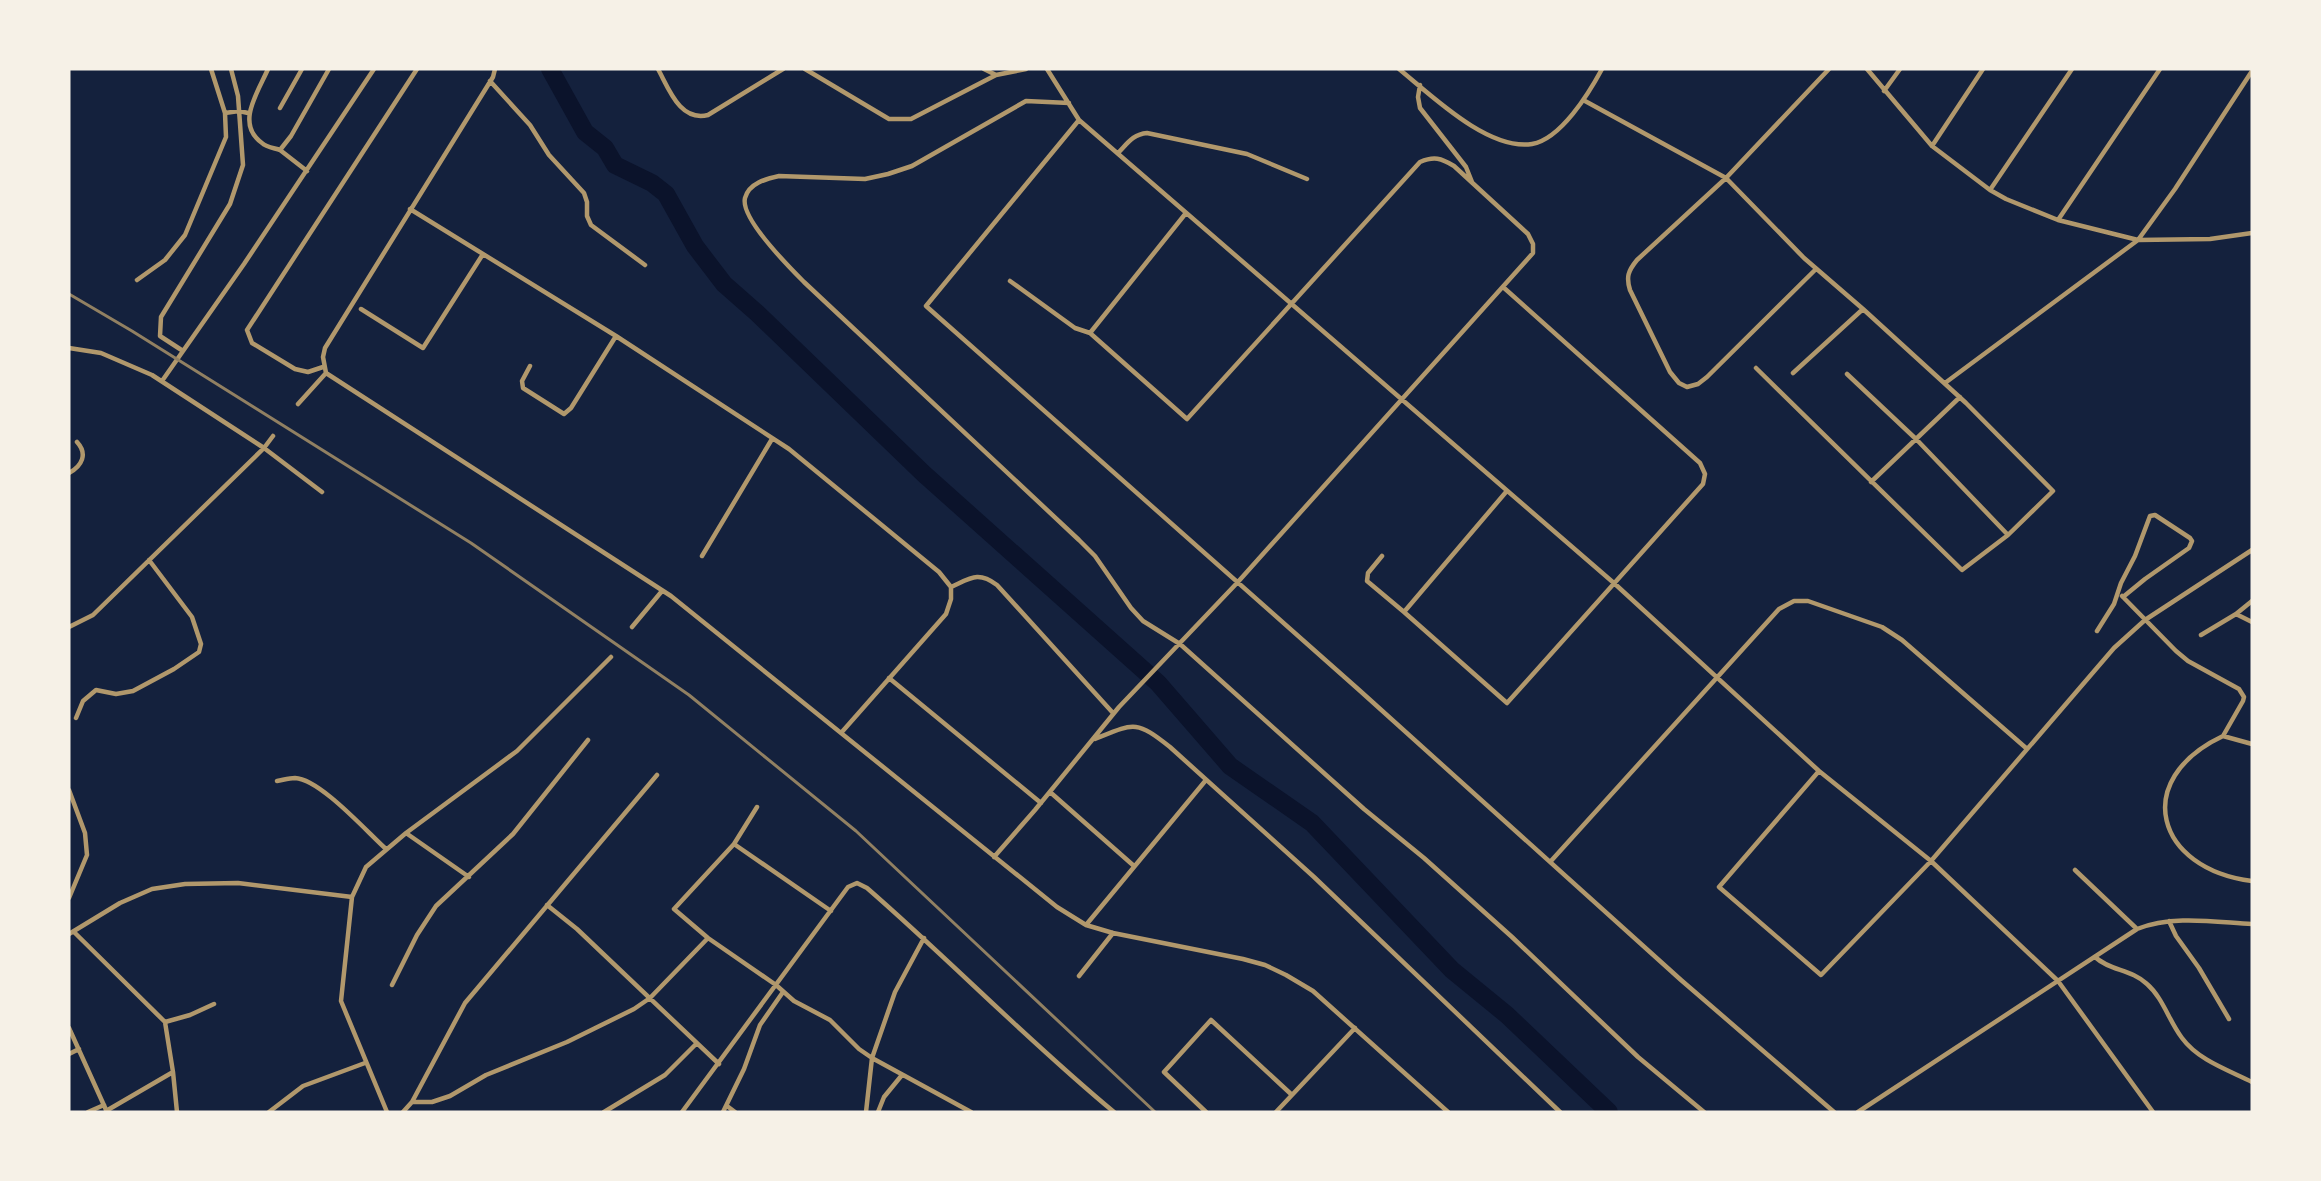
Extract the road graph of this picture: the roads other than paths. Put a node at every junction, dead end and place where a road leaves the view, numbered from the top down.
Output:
1 (211, 69) edge
2 (231, 69) edge
3 (268, 69) edge
4 (302, 69) edge
5 (320, 69) edge
6 (374, 69) edge
7 (417, 69) edge
8 (658, 69) edge
9 (783, 69) edge
10 (805, 69) edge
11 (984, 69) edge
12 (1026, 69) edge
13 (1047, 69) edge
14 (1399, 69) edge
15 (1602, 69) edge
16 (1829, 69) edge
17 (1867, 69) edge
18 (1900, 69) edge
19 (1983, 69) edge
20 (2072, 69) edge
21 (2160, 69) edge
22 (496, 70) edge
23 (328, 71) edge
24 (2252, 71) edge
25 (999, 73) edge
26 (490, 81) junction
27 (1420, 85) junction
28 (1884, 91) junction
29 (1585, 101) junction
30 (1069, 103) junction
31 (280, 108) dead end
32 (239, 111) junction
33 (225, 112) junction
34 (248, 113) junction
35 (1079, 120) junction
36 (1932, 146) junction
37 (280, 150) junction
38 (1118, 153) junction
39 (307, 171) junction
40 (1726, 178) junction
41 (1307, 179) dead end
42 (1473, 185) junction
43 (1990, 190) junction
44 (410, 209) junction
45 (1186, 213) junction
46 (2058, 220) junction
47 (2252, 233) edge
48 (2138, 240) junction
49 (483, 254) junction
50 (645, 265) dead end
51 (1816, 269) junction
52 (137, 280) dead end
53 (1010, 281) dead end
54 (1503, 287) junction
55 (1293, 305) junction
56 (361, 309) dead end
57 (1863, 309) junction
58 (1090, 333) junction
59 (616, 336) junction
60 (69, 348) edge
61 (183, 351) junction
62 (530, 366) dead end
63 (323, 367) junction
64 (1756, 368) dead end
65 (326, 373) junction
66 (1793, 373) dead end
67 (1847, 374) dead end
68 (162, 381) junction
69 (1945, 383) junction
70 (1960, 397) junction
71 (1401, 399) junction
72 (298, 404) dead end
73 (273, 436) dead end
74 (772, 439) junction
75 (1917, 440) junction
76 (77, 442) dead end
77 (264, 448) junction
78 (69, 473) edge
79 (1871, 482) junction
80 (322, 492) dead end
81 (1506, 492) junction
82 (2008, 535) junction
83 (2252, 550) edge
84 (702, 556) dead end
85 (1382, 556) dead end
86 (149, 560) junction
87 (1237, 584) junction
88 (1615, 584) junction
89 (951, 587) junction
90 (662, 591) junction
91 (2118, 592) junction
92 (2123, 597) junction
93 (2252, 601) edge
94 (1404, 612) junction
95 (2236, 614) junction
96 (2145, 620) junction
97 (2252, 622) edge
98 (69, 627) edge
99 (632, 627) dead end
100 (2097, 631) dead end
101 (2201, 635) dead end
102 (1180, 644) junction
103 (611, 657) dead end
104 (889, 678) junction
105 (1717, 679) junction
106 (1113, 713) junction
107 (76, 718) dead end
108 (841, 733) junction
109 (2223, 736) junction
110 (588, 740) dead end
111 (1092, 740) junction
112 (2252, 744) edge
113 (2026, 748) junction
114 (1819, 771) junction
115 (657, 775) dead end
116 (1206, 780) junction
117 (277, 781) dead end
118 (69, 790) edge
119 (1050, 792) junction
120 (1041, 803) junction
121 (757, 807) dead end
122 (406, 833) junction
123 (734, 844) junction
124 (386, 849) junction
125 (994, 857) junction
126 (1551, 861) junction
127 (1931, 861) junction
128 (1134, 866) junction
129 (2075, 870) dead end
130 (469, 877) junction
131 (2252, 881) edge
132 (352, 897) junction
133 (69, 898) edge
134 (547, 905) junction
135 (831, 911) junction
136 (2169, 921) junction
137 (2252, 924) edge
138 (1086, 925) junction
139 (2137, 929) junction
140 (71, 933) edge
141 (1113, 933) junction
142 (708, 938) junction
143 (924, 938) junction
144 (2095, 957) junction
145 (1079, 976) dead end
146 (2058, 981) junction
147 (392, 985) dead end
148 (776, 985) junction
149 (783, 992) junction
150 (650, 998) junction
151 (214, 1004) dead end
152 (2229, 1019) dead end
153 (165, 1022) junction
154 (69, 1028) edge
155 (1355, 1028) junction
156 (696, 1044) junction
157 (79, 1049) junction
158 (69, 1054) edge
159 (872, 1058) junction
160 (365, 1063) junction
161 (719, 1064) junction
162 (173, 1072) junction
163 (902, 1075) junction
164 (2252, 1082) edge
165 (1292, 1095) junction
166 (412, 1102) junction
167 (867, 1102) junction
168 (104, 1105) junction
169 (727, 1106) junction
170 (878, 1111) edge
171 (88, 1112) edge
172 (107, 1112) edge
173 (177, 1112) edge
174 (269, 1112) edge
175 (387, 1112) edge
176 (403, 1112) edge
177 (604, 1112) edge
178 (682, 1112) edge
179 (723, 1112) edge
180 (735, 1112) edge
181 (866, 1112) edge
182 (971, 1112) edge
183 (1114, 1112) edge
184 (1206, 1112) edge
185 (1276, 1112) edge
186 (1448, 1112) edge
187 (1560, 1112) edge
188 (1704, 1112) edge
189 (1834, 1112) edge
190 (1858, 1112) edge
191 (2153, 1112) edge

1 - 33 street
2 - 32 street
3 - 34 street
4 - 31 street
5 - 23 street
6 - 39 street
7 - 63 street
8 - 9 street
10 - 25 street
11 - 25 street
12 - 25 street
13 - 30 street
14 - 27 street
15 - 29 street
16 - 40 street
17 - 28 street
18 - 28 street
19 - 36 street
20 - 43 street
21 - 46 street
22 - 26 street
23 - 37 street
24 - 48 street
26 - 44 street
26 - 50 street
27 - 29 street
27 - 42 street
28 - 36 street
29 - 40 street
30 - 35 street
30 - 102 street
32 - 33 street
32 - 34 street
32 - 61 street
33 - 52 street
34 - 37 street
35 - 38 street
35 - 87 street
36 - 43 street
37 - 39 street
38 - 41 street
38 - 45 street
39 - 61 street
40 - 51 street
40 - 51 street
42 - 54 street
42 - 55 street
43 - 46 street
44 - 49 street
44 - 63 street
45 - 55 street
45 - 58 street
46 - 48 street
47 - 48 street
48 - 69 street
49 - 56 street
49 - 59 street
51 - 57 street
53 - 58 street
54 - 71 street
54 - 88 street
55 - 58 street
55 - 71 street
57 - 66 street
57 - 69 street
59 - 62 street
59 - 74 street
60 - 68 street
61 - 68 street
63 - 65 street
64 - 79 street
65 - 72 street
65 - 90 street
67 - 75 street
68 - 77 street
69 - 70 street
70 - 75 street
70 - 82 street
71 - 81 street
71 - 87 street
73 - 77 street
74 - 84 street
74 - 89 street
75 - 79 street
75 - 82 street
76 - 78 street
77 - 80 street
77 - 86 street
79 - 82 street
81 - 88 street
81 - 94 street
83 - 96 street
85 - 94 street
86 - 98 street
86 - 107 street
87 - 102 street
87 - 126 street
88 - 94 street
88 - 105 street
89 - 104 street
89 - 106 street
90 - 99 street
90 - 108 street
91 - 92 street
91 - 92 street
91 - 100 street
92 - 96 street
93 - 95 street
95 - 97 street
95 - 101 street
96 - 109 street
96 - 113 street
102 - 106 street
102 - 188 street
103 - 122 street
104 - 108 street
104 - 120 street
105 - 113 street
105 - 114 street
105 - 126 street
106 - 111 street
108 - 125 street
109 - 112 street
109 - 131 street
110 - 130 street
111 - 116 street
111 - 119 street
113 - 127 street
114 - 127 street
114 - 127 street
115 - 134 street
116 - 128 street
116 - 187 street
117 - 124 street
118 - 133 street
119 - 120 street
119 - 128 street
120 - 125 street
121 - 123 street
122 - 124 street
122 - 130 street
123 - 135 street
123 - 142 street
124 - 132 street
125 - 138 street
126 - 189 street
127 - 146 street
128 - 138 street
129 - 139 street
130 - 147 street
132 - 140 street
132 - 160 street
134 - 150 street
134 - 166 street
135 - 143 street
135 - 148 street
136 - 137 street
136 - 139 street
136 - 152 street
138 - 141 street
139 - 144 street
140 - 153 street
141 - 145 street
141 - 155 street
142 - 148 street
142 - 150 street
143 - 159 street
143 - 183 street
144 - 146 street
144 - 164 street
146 - 190 street
146 - 191 street
148 - 149 street
148 - 161 street
149 - 159 street
149 - 169 street
150 - 156 street
150 - 166 street
151 - 153 street
153 - 162 street
154 - 157 street
155 - 165 street
155 - 186 street
156 - 161 street
156 - 177 street
157 - 158 street
157 - 168 street
159 - 163 street
159 - 167 street
160 - 174 street
160 - 175 street
161 - 178 street
162 - 172 street
162 - 173 street
163 - 170 street
163 - 182 street
165 - 184 street
165 - 185 street
166 - 176 street
167 - 170 street
167 - 181 street
168 - 171 street
168 - 172 street
169 - 179 street
169 - 180 street

